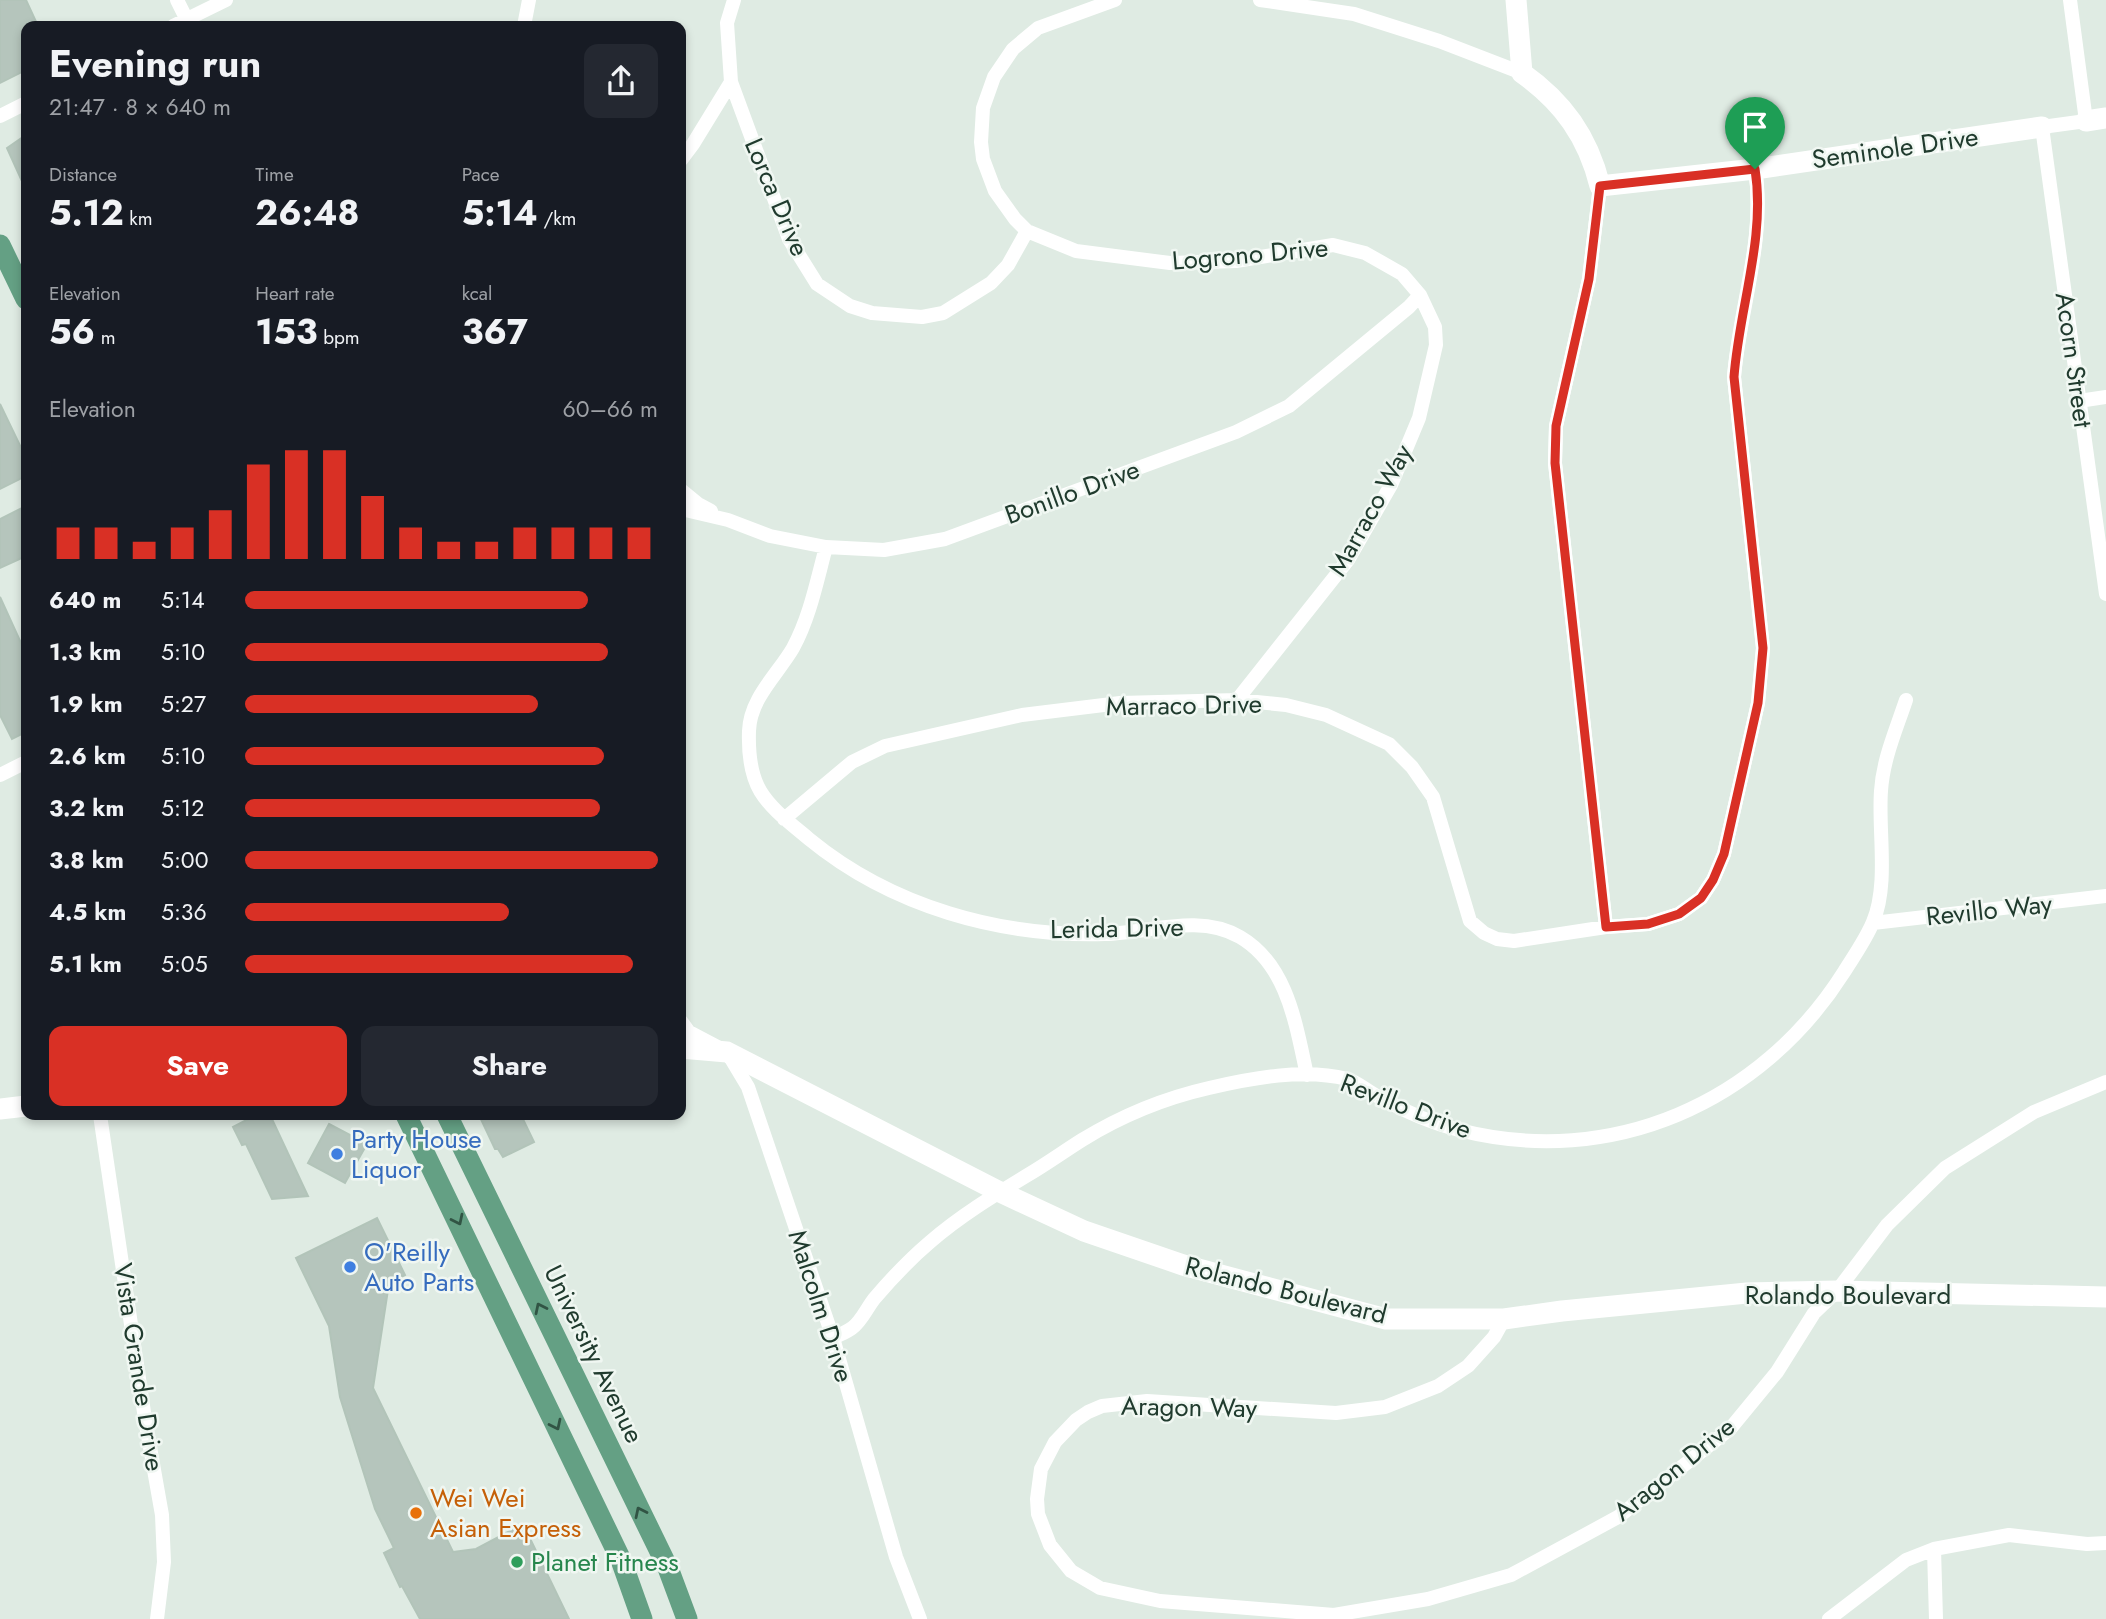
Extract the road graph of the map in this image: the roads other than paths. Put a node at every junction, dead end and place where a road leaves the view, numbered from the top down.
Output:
1 (177, 0) edge
2 (226, 0) edge
3 (529, 0) edge
4 (734, 0) edge
5 (1115, 0) edge
6 (1260, 0) edge
7 (1516, 0) edge
8 (2070, 0) edge
9 (188, 21) edge
10 (190, 21) edge
11 (525, 21) edge
12 (1522, 73) junction
13 (731, 82) junction
14 (21, 106) edge
15 (0, 116) edge
16 (2096, 119) edge
17 (2042, 127) junction
18 (686, 153) edge
19 (1755, 169) junction
20 (1600, 186) junction
21 (1027, 231) junction
22 (0, 245) edge
23 (21, 289) edge
24 (1420, 295) junction
25 (2106, 397) edge
26 (2079, 401) junction
27 (686, 494) edge
28 (686, 510) edge
29 (728, 520) junction
30 (826, 547) junction
31 (2106, 594) edge
32 (1237, 700) junction
33 (1906, 700) dead end
34 (21, 764) edge
35 (0, 775) edge
36 (784, 819) junction
37 (2106, 897) edge
38 (1873, 923) junction
39 (1606, 927) junction
40 (686, 1028) edge
41 (686, 1048) edge
42 (727, 1052) junction
43 (1307, 1075) junction
44 (2106, 1082) edge
45 (21, 1107) edge
46 (0, 1109) edge
47 (101, 1120) edge
48 (408, 1120) edge
49 (449, 1120) edge
50 (998, 1191) junction
51 (1837, 1290) junction
52 (2106, 1297) edge
53 (1504, 1319) junction
54 (833, 1338) junction
55 (2106, 1543) edge
56 (1934, 1549) junction
57 (1333, 1617) edge
58 (157, 1619) edge
59 (642, 1619) edge
60 (687, 1619) edge
61 (920, 1619) edge
62 (1829, 1619) edge
63 (1936, 1619) edge

1 - 9 street
2 - 10 street
3 - 11 street
4 - 13 street, Lorca Drive
5 - 21 street
6 - 12 street
7 - 12 street
8 - 16 street
12 - 20 street
13 - 18 street
13 - 21 street, Lorca Drive
14 - 15 street
16 - 17 street, Seminole Drive
17 - 19 street, Seminole Drive
17 - 26 street, Acorn Street
19 - 20 street, Seminole Drive
19 - 39 street, Marraco Drive
20 - 39 street
21 - 24 street, Logrono Drive
22 - 23 main road
24 - 30 street, Bonillo Drive
24 - 32 street, Marraco Way
25 - 26 street
26 - 31 street, Acorn Street
27 - 29 street
28 - 29 street, Bonillo Drive
29 - 30 street, Bonillo Drive
30 - 36 street, Lerida Drive
32 - 36 street, Marraco Drive
32 - 39 street, Marraco Drive
33 - 38 street, Revillo Drive
34 - 35 street
36 - 43 street, Lerida Drive
37 - 38 street, Revillo Way
38 - 43 street, Revillo Drive
40 - 42 street
41 - 42 street, Rolando Boulevard
42 - 50 street, Rolando Boulevard
42 - 54 street, Malcolm Drive
43 - 50 street, Revillo Drive
44 - 51 street, Aragon Drive
45 - 46 street
47 - 58 street, Vista Grande Drive
48 -> 59 main road
60 -> 49 main road, University Avenue
50 - 53 street, Rolando Boulevard
50 - 54 street, Revillo Drive
51 - 52 street, Rolando Boulevard
51 - 53 street, Rolando Boulevard
51 - 57 street, Aragon Drive
53 - 57 street, Aragon Way
54 - 61 street, Malcolm Drive
55 - 56 street
56 - 62 street
56 - 63 street

